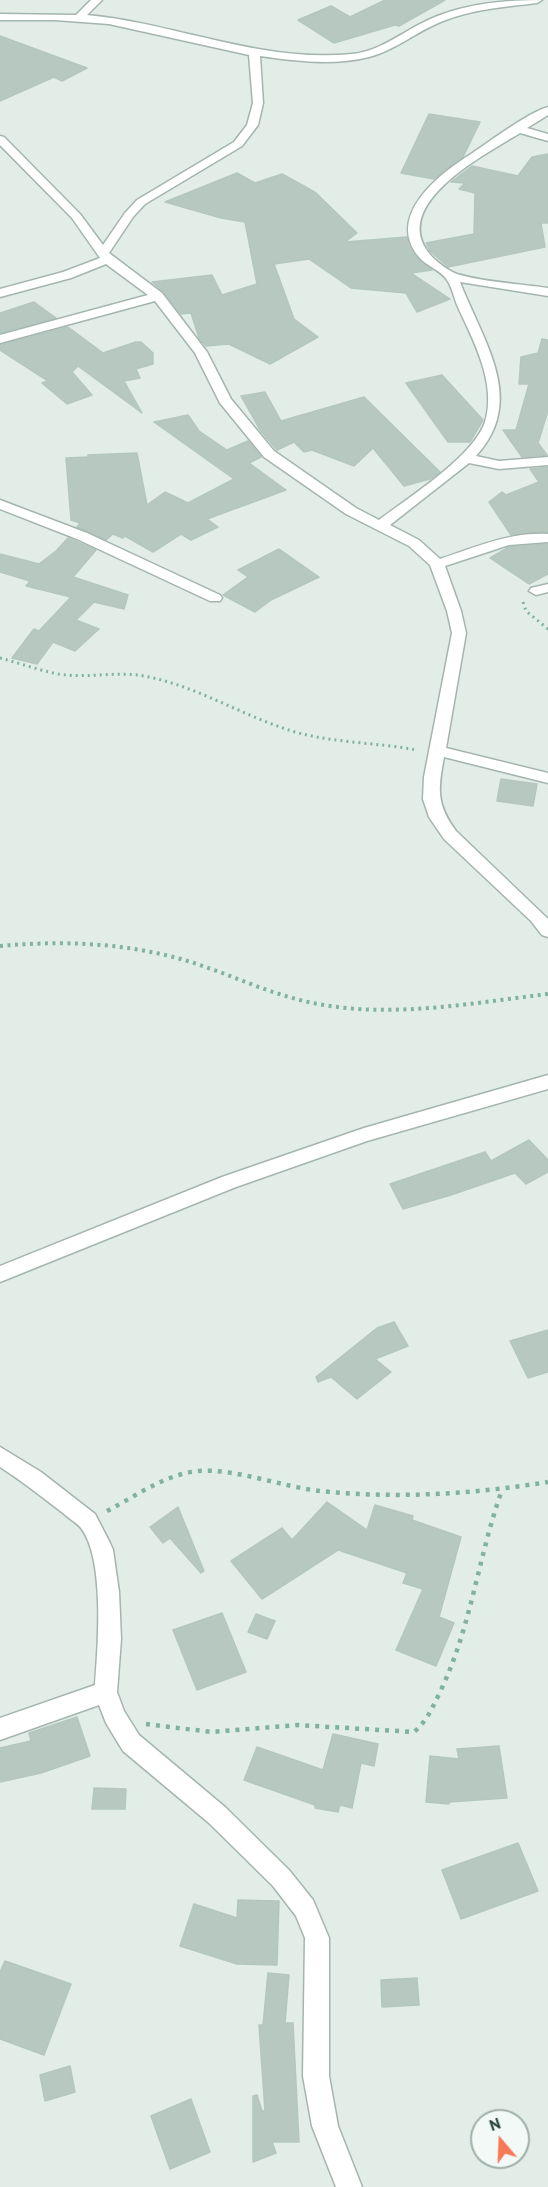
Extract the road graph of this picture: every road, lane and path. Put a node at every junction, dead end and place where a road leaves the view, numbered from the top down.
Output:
1 (97, 0) edge
2 (537, 0) edge
3 (0, 17) edge
4 (78, 18) junction
5 (254, 52) junction
6 (548, 110) edge
7 (519, 129) junction
8 (548, 138) edge
9 (0, 139) edge
10 (106, 256) junction
11 (452, 278) junction
12 (548, 292) edge
13 (0, 293) edge
14 (158, 296) junction
15 (0, 339) edge
16 (469, 459) junction
17 (548, 461) edge
18 (0, 504) edge
19 (379, 527) junction
20 (548, 538) edge
21 (437, 564) junction
22 (542, 589) edge
23 (215, 597) dead end
24 (548, 629) edge
25 (0, 658) edge
26 (438, 753) junction
27 (548, 778) edge
28 (548, 931) edge
29 (0, 946) edge
30 (548, 994) edge
31 (548, 1082) edge
32 (0, 1274) edge
33 (0, 1456) edge
34 (548, 1482) edge
35 (502, 1490) junction
36 (88, 1521) junction
37 (106, 1692) junction
38 (114, 1716) junction
39 (0, 1729) edge
40 (349, 2187) edge

1 - 4 street
2 - 5 street
3 - 4 street
4 - 5 street
5 - 10 street
6 - 7 street
7 - 8 street
7 - 11 street
9 - 10 street
10 - 13 street
10 - 14 street
11 - 12 street
11 - 16 street
14 - 15 street
14 - 19 street
16 - 17 street
16 - 19 street
18 - 23 street
19 - 21 street
20 - 21 street
21 - 26 street
22 - 24 path
25 - 26 path
26 - 27 street
26 - 28 street
29 - 30 path
31 - 32 street
33 - 36 street
34 - 35 path
35 - 36 path
35 - 38 path
36 - 37 street
37 - 38 street
37 - 39 street
38 - 40 street

